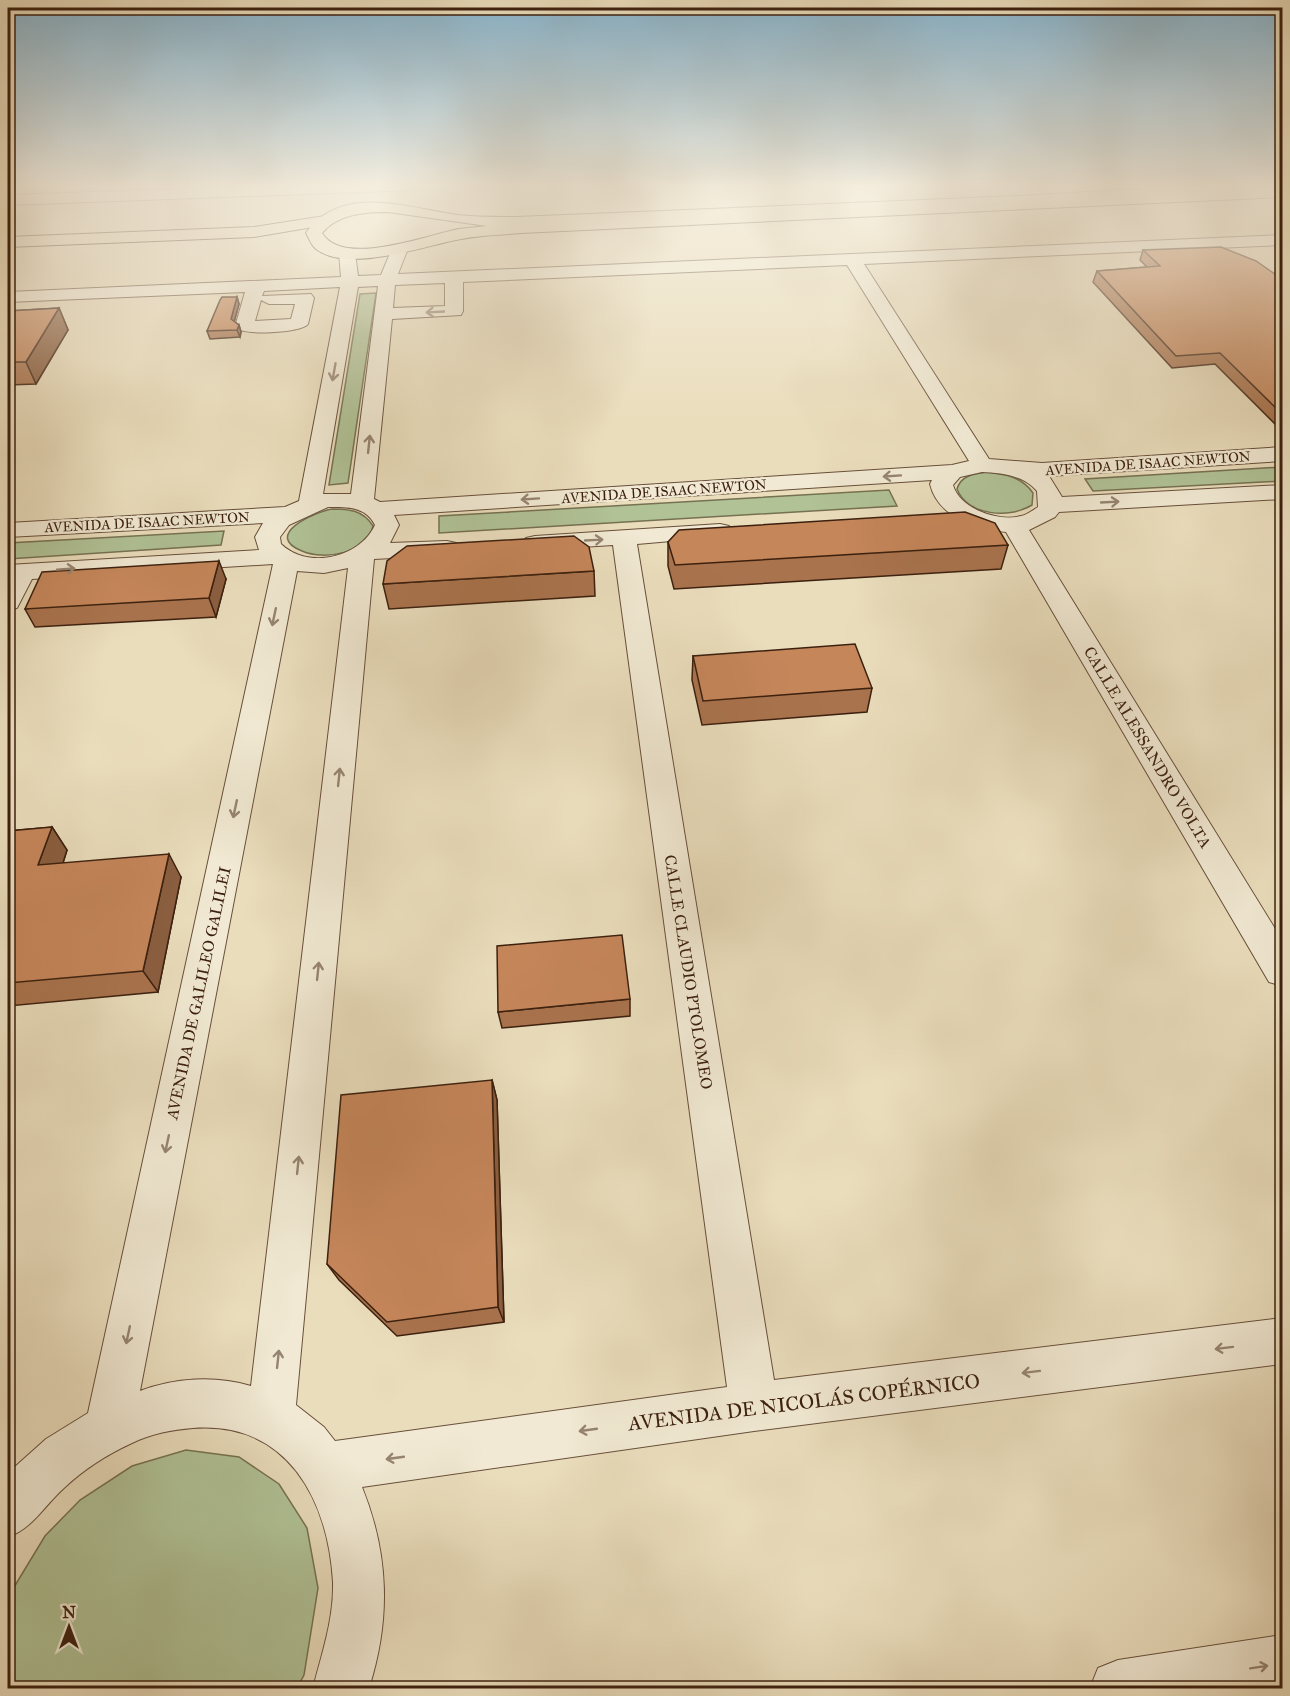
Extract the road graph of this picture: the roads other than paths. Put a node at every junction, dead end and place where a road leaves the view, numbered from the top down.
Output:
1 (347, 264) edge
2 (394, 264) edge
3 (760, 264) edge
4 (855, 264) edge
5 (454, 278) junction
6 (387, 280) junction
7 (348, 292) junction
8 (254, 293) junction
9 (8, 299) edge
10 (304, 303) junction
11 (383, 314) junction
12 (299, 324) junction
13 (341, 330) junction
14 (1282, 454) edge
15 (982, 465) junction
16 (1014, 469) junction
17 (951, 472) junction
18 (1282, 492) edge
19 (310, 504) junction
20 (1051, 505) junction
21 (370, 506) junction
22 (960, 513) junction
23 (286, 514) junction
24 (925, 515) edge
25 (1013, 524) junction
26 (740, 529) edge
27 (8, 530) edge
28 (624, 538) junction
29 (508, 544) edge
30 (473, 546) edge
31 (365, 553) junction
32 (282, 558) junction
33 (15, 572) edge
34 (8, 602) edge
35 (1282, 971) edge
36 (1282, 1341) edge
37 (754, 1407) junction
38 (272, 1417) junction
39 (110, 1427) junction
40 (326, 1467) junction
41 (10, 1505) edge
42 (1282, 1663) edge
43 (341, 1689) edge
44 (1118, 1689) edge

1 - 7 street
2 - 6 street
3 - 5 street
4 - 15 street
5 - 6 street
5 -> 11 street
6 - 7 street
6 - 11 street
7 - 8 street
7 - 10 street
7 - 13 street
8 - 9 street
8 - 10 street
8 - 12 street
10 - 12 street
21 -> 11 street
12 - 13 street
13 -> 19 street
14 - 16 street, AVENIDA DE ISAAC NEWTON
15 - 16 street, AVENIDA DE ISAAC NEWTON
15 - 17 street, AVENIDA DE ISAAC NEWTON
16 - 20 street
17 -> 21 street, AVENIDA DE ISAAC NEWTON
17 - 22 street
20 -> 18 street
19 - 21 street, AVENIDA DE ISAAC NEWTON
19 - 23 street, AVENIDA DE ISAAC NEWTON
20 - 25 street
21 - 31 street
22 - 24 street
22 - 25 street
23 - 27 street, AVENIDA DE ISAAC NEWTON
23 - 32 street
25 - 35 street, CALLE ALESSANDRO VOLTA
26 - 28 street
29 -> 28 street
28 - 37 street, CALLE CLAUDIO PTOLOMEO
30 - 31 street
31 - 32 street
38 -> 31 street
33 -> 32 street
32 -> 39 street, AVENIDA DE GALILEO GALILEI
33 - 34 street
36 -> 37 street, AVENIDA DE NICOLÁS COPÉRNICO
37 -> 40 street, AVENIDA DE NICOLÁS COPÉRNICO
38 - 39 street
38 - 40 street
39 - 41 street
40 - 43 street
44 -> 42 street

